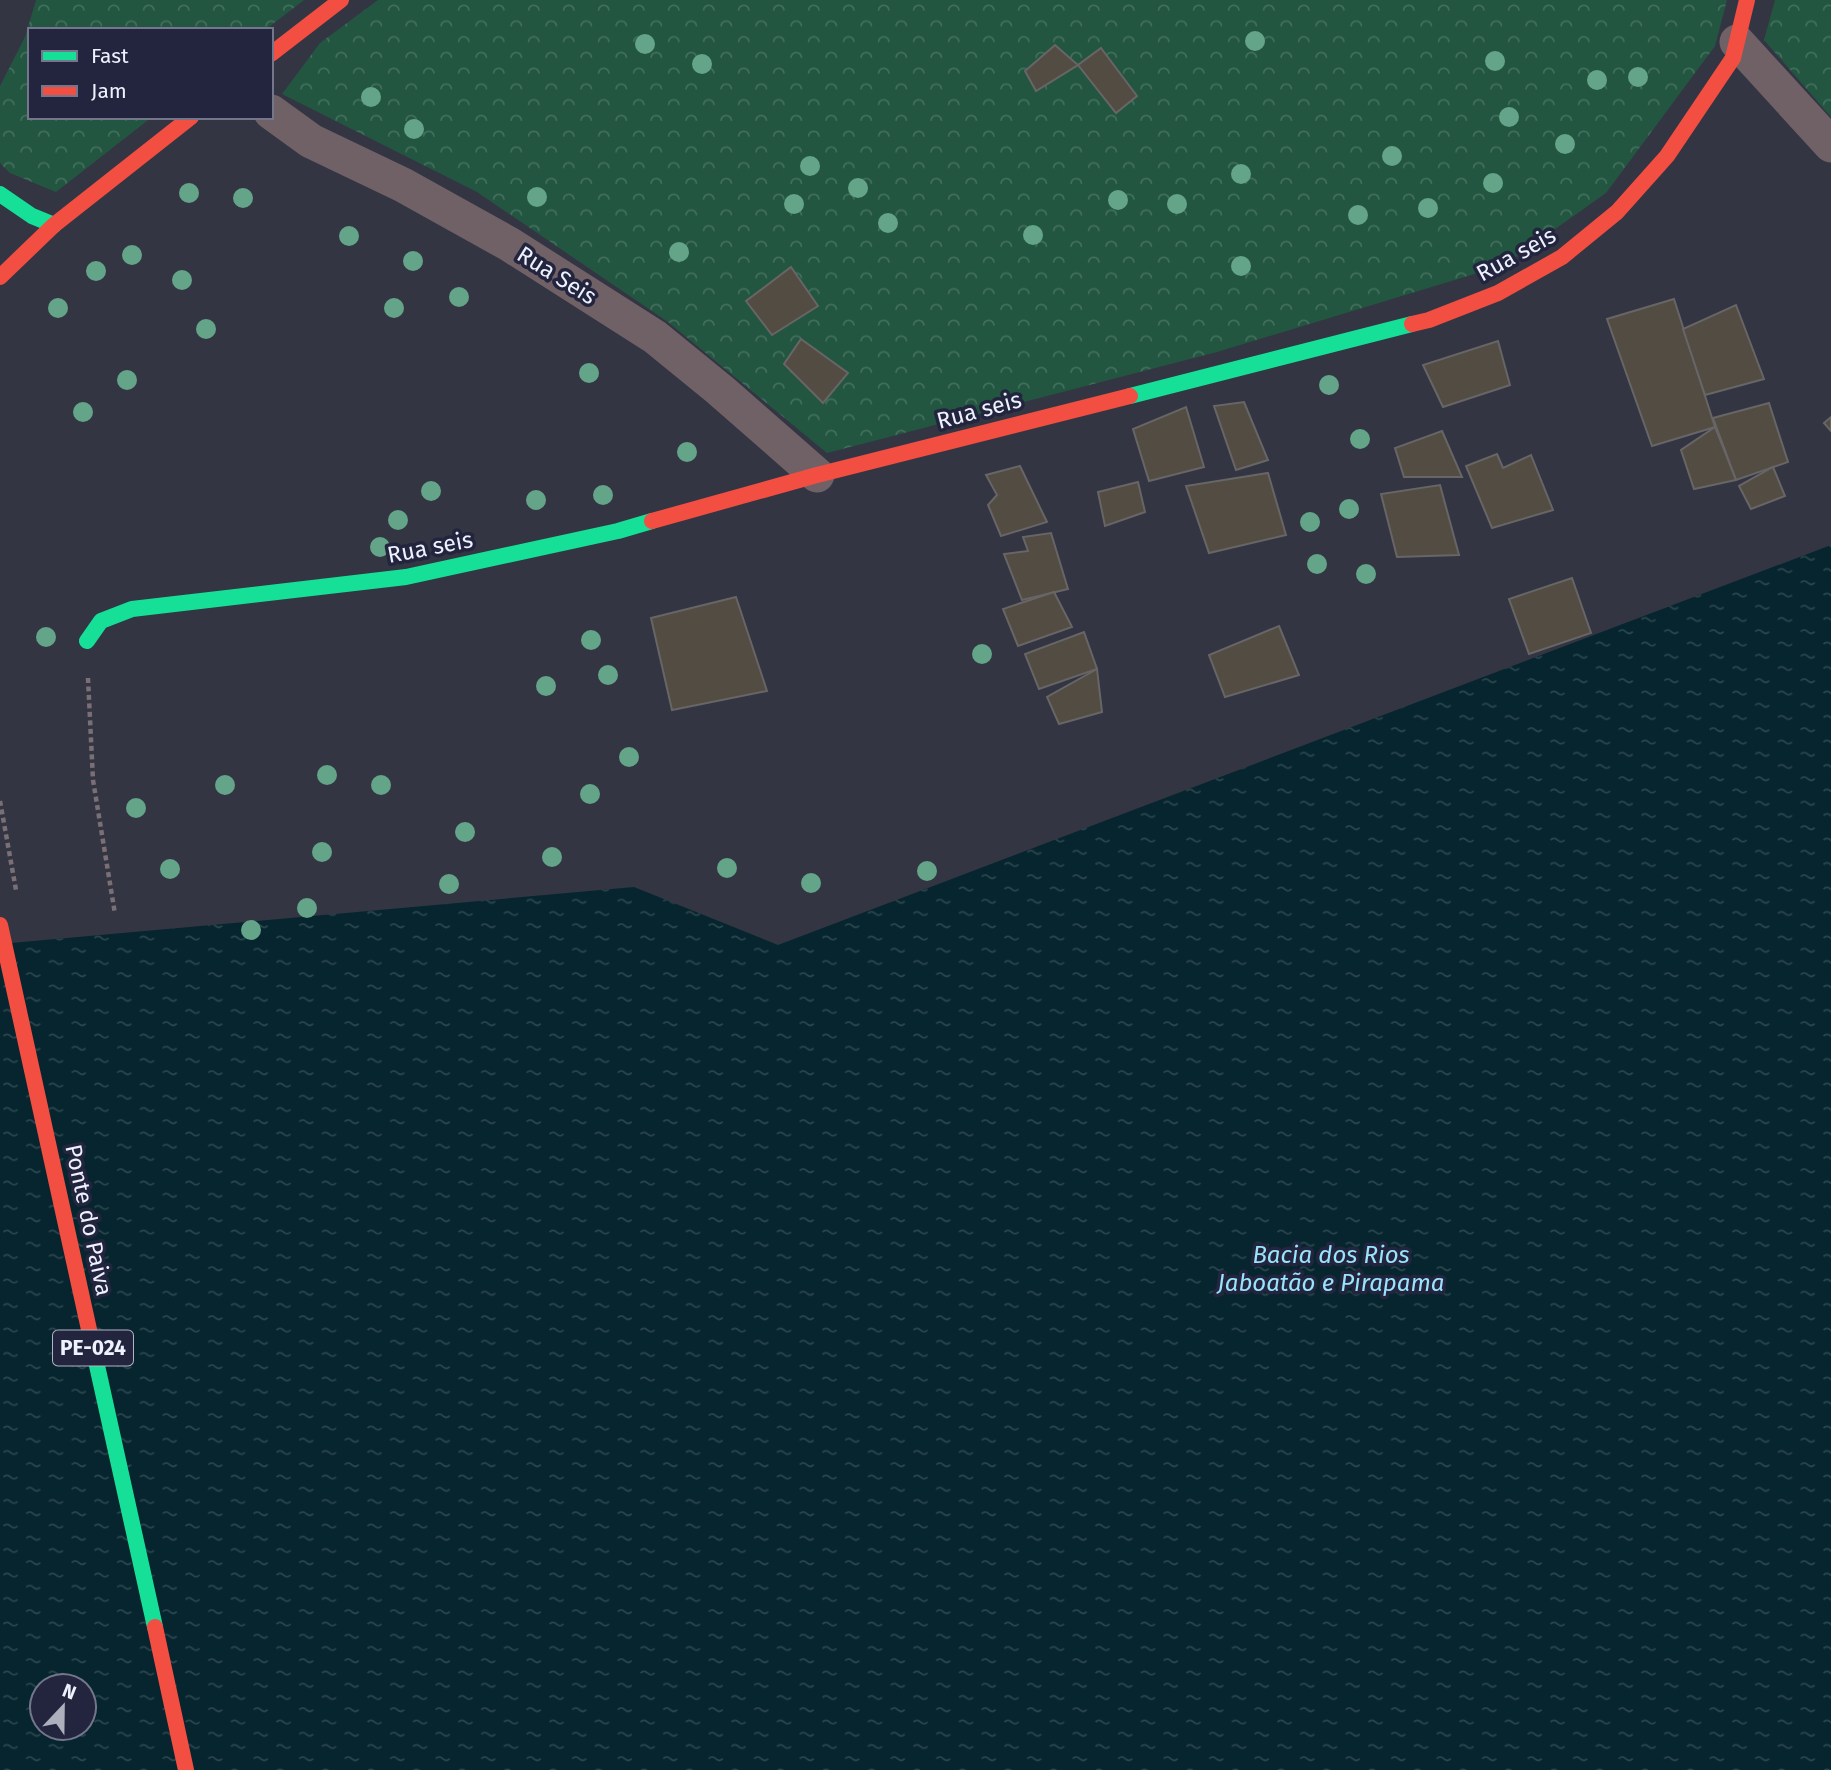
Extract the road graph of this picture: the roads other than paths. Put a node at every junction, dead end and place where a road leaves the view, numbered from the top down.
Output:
1 (341, 0) edge
2 (1747, 0) edge
3 (1737, 42) junction
4 (273, 52) edge
5 (273, 114) edge
6 (188, 119) edge
7 (1831, 145) edge
8 (0, 194) edge
9 (54, 225) junction
10 (0, 277) edge
11 (817, 475) junction
12 (87, 641) road end
13 (0, 925) edge
14 (186, 1770) edge

1 - 4 street
2 - 3 street, Rua seis
3 - 7 street
3 - 11 street, Rua seis
5 - 11 street, Rua Seis
6 - 9 street
8 - 9 street
9 - 10 street
11 - 12 street, Rua seis
13 - 14 street, Ponte do Paiva / PE-024

